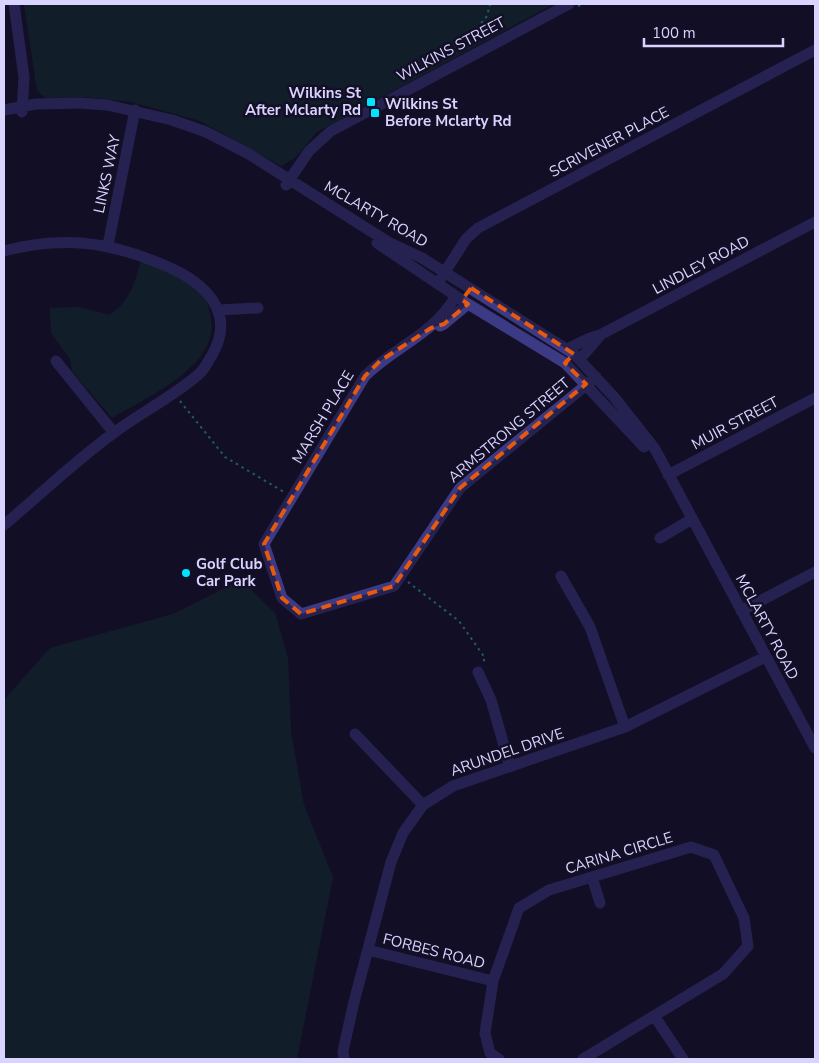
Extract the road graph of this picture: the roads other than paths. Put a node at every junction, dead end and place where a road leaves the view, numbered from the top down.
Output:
1 (14, 4) edge
2 (569, 4) edge
3 (815, 50) edge
4 (24, 77) junction
5 (36, 108) junction
6 (4, 110) edge
7 (22, 110) junction
8 (135, 114) junction
9 (4, 116) edge
10 (288, 183) junction
11 (815, 222) edge
12 (108, 245) junction
13 (4, 250) edge
14 (445, 272) junction
15 (437, 284) junction
16 (471, 288) junction
17 (462, 300) junction
18 (258, 308) dead end
19 (219, 310) junction
20 (574, 354) junction
21 (56, 361) dead end
22 (565, 363) junction
23 (596, 377) junction
24 (586, 384) junction
25 (815, 398) edge
26 (114, 433) junction
27 (668, 476) junction
28 (692, 519) junction
29 (4, 524) edge
30 (660, 538) dead end
31 (264, 544) joint
32 (815, 572) edge
33 (561, 576) dead end
34 (741, 611) junction
35 (765, 656) junction
36 (478, 672) road end
37 (625, 727) junction
38 (355, 734) dead end
39 (815, 746) edge
40 (510, 767) junction
41 (423, 805) junction
42 (592, 877) junction
43 (600, 902) dead end
44 (368, 950) junction
45 (493, 981) junction
46 (656, 1017) junction
47 (344, 1059) edge
48 (499, 1059) edge
49 (583, 1059) edge
50 (683, 1059) edge

1 - 4 street
2 - 10 street, WILKINS STREET
3 - 14 street, SCRIVENER PLACE
4 - 5 street
4 - 7 street
5 - 7 street, MCLARTY ROAD
5 - 8 street, MCLARTY ROAD
6 - 7 street, MCLARTY ROAD
7 - 9 street, MCLARTY ROAD
8 - 10 street, MCLARTY ROAD
8 - 12 street, LINKS WAY
10 - 14 street, MCLARTY ROAD
10 - 15 street, MCLARTY ROAD
11 - 20 street, LINDLEY ROAD
12 - 13 street
12 - 19 street
14 - 15 street, SCRIVENER PLACE
14 - 16 street, MCLARTY ROAD
15 - 17 street, MCLARTY ROAD
16 - 17 street, MARSH PLACE
16 - 20 street, MCLARTY ROAD
17 - 22 street, MCLARTY ROAD
17 - 31 street, MARSH PLACE
18 - 19 street
19 - 26 street
20 - 22 street, LINDLEY ROAD
20 - 23 street, MCLARTY ROAD
21 - 26 street
22 - 24 street, MCLARTY ROAD
23 - 24 street, ARMSTRONG STREET
23 - 27 street, MCLARTY ROAD
24 - 27 street, MCLARTY ROAD
24 - 31 street, ARMSTRONG STREET
25 - 27 street, MUIR STREET
26 - 29 street
27 - 28 street, MCLARTY ROAD
28 - 30 street
28 - 34 street, MCLARTY ROAD
32 - 34 street
33 - 37 street
34 - 35 street, MCLARTY ROAD
35 - 37 street, ARUNDEL DRIVE
35 - 39 street, MCLARTY ROAD
36 - 40 street
37 - 40 street, ARUNDEL DRIVE
38 - 41 street
40 - 41 street, ARUNDEL DRIVE
41 - 44 street, ARUNDEL DRIVE
42 - 43 street
42 - 45 street, CARINA CIRCLE
42 - 46 street, CARINA CIRCLE
44 - 45 street, FORBES ROAD
44 - 47 street, ARUNDEL DRIVE
45 - 48 street, CARINA CIRCLE
46 - 49 street, CARINA CIRCLE
46 - 50 street

